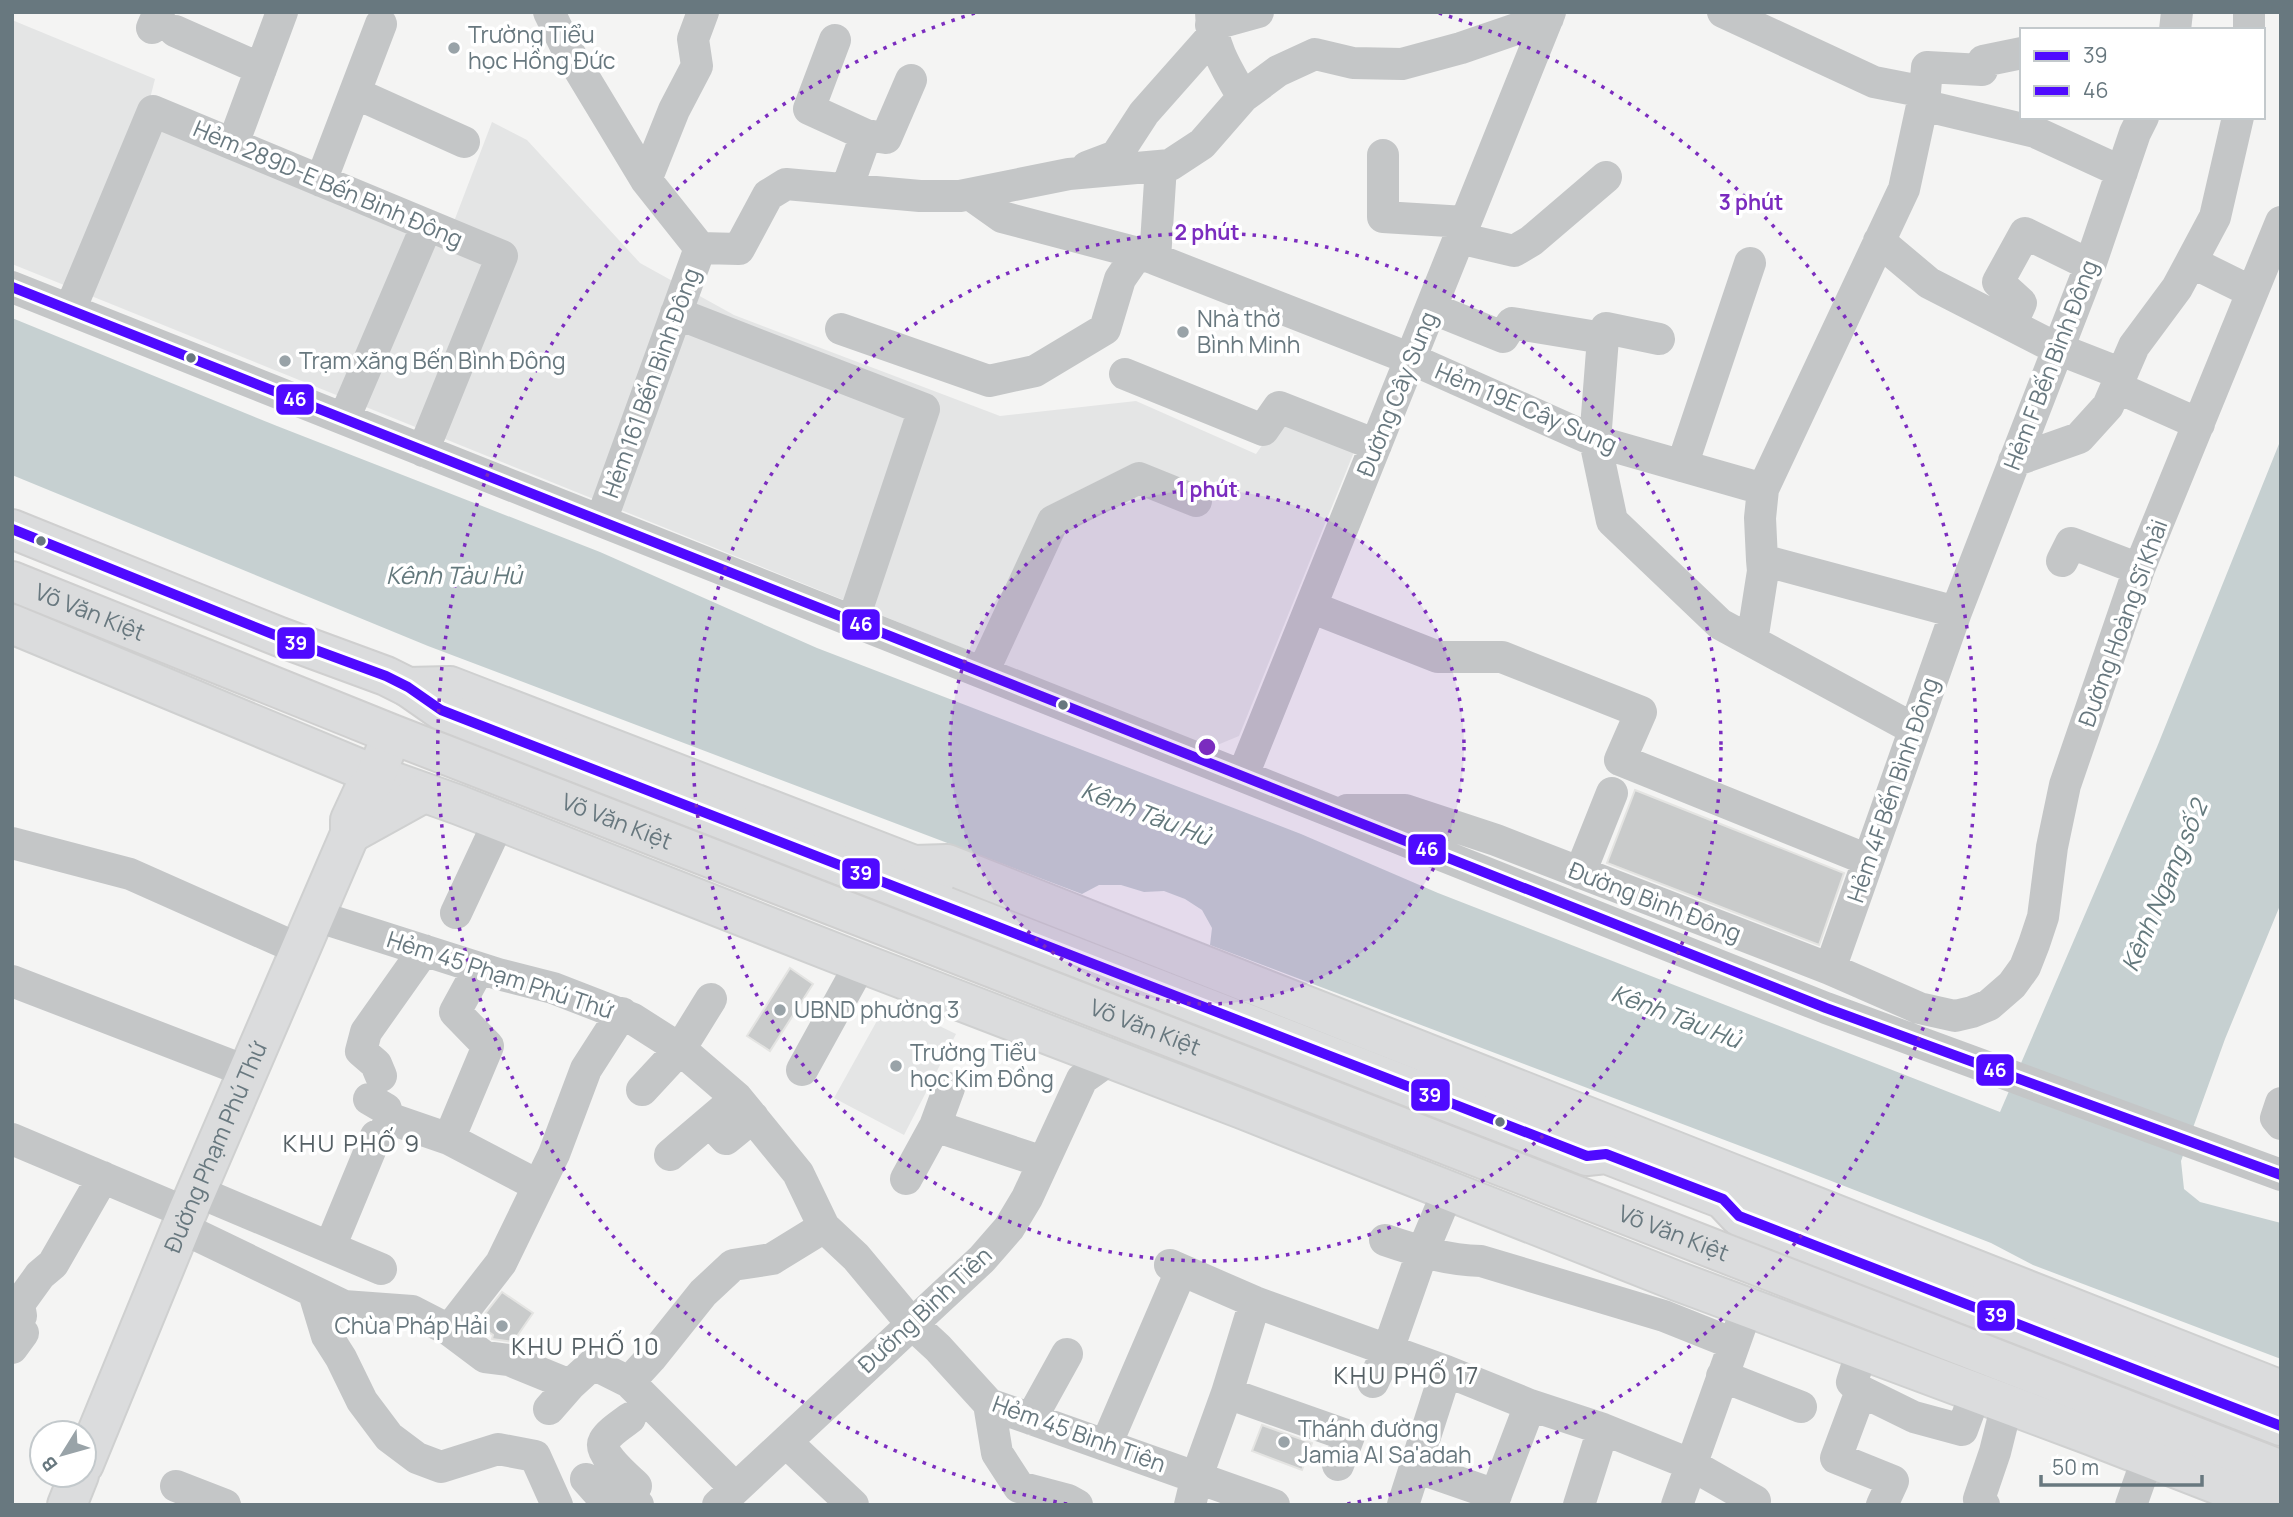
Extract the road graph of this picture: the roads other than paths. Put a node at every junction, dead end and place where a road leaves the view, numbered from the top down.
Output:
1 (282, 12) edge
2 (549, 12) edge
3 (703, 12) edge
4 (1258, 12) edge
5 (1723, 12) edge
6 (1549, 15) edge
7 (162, 24) edge
8 (381, 24) dead end
9 (1212, 24) edge
10 (835, 40) dead end
11 (2020, 53) edge
12 (261, 69) junction
13 (911, 80) dead end
14 (355, 93) junction
15 (1243, 97) junction
16 (1924, 99) junction
17 (2142, 119) edge
18 (2238, 119) edge
19 (2037, 124) edge
20 (866, 135) junction
21 (464, 142) dead end
22 (233, 144) junction
23 (1383, 155) dead end
24 (1161, 166) junction
25 (2122, 172) junction
26 (1069, 174) junction
27 (1606, 177) dead end
28 (646, 180) junction
29 (321, 181) junction
30 (847, 188) junction
31 (971, 195) junction
32 (2281, 222) edge
33 (427, 225) junction
34 (1462, 230) junction
35 (1879, 241) junction
36 (700, 248) junction
37 (1146, 256) junction
38 (2191, 261) junction
39 (1750, 263) dead end
40 (2090, 265) junction
41 (12, 288) edge
42 (2252, 292) junction
43 (1431, 308) junction
44 (70, 310) junction
45 (676, 313) junction
46 (2011, 325) junction
47 (841, 329) dead end
48 (1602, 338) junction
49 (1659, 339) dead end
50 (2058, 349) junction
51 (1410, 359) junction
52 (1125, 374) dead end
53 (2119, 380) junction
54 (344, 419) junction
55 (2199, 424) junction
56 (1595, 441) junction
57 (1376, 445) junction
58 (423, 451) junction
59 (2014, 461) junction
60 (1682, 466) junction
61 (1763, 489) junction
62 (1196, 501) dead end
63 (601, 521) junction
64 (12, 529) edge
65 (1762, 560) junction
66 (2062, 561) dead end
67 (2139, 569) junction
68 (12, 581) edge
69 (1311, 607) junction
70 (1956, 612) junction
71 (853, 621) junction
72 (12, 624) edge
73 (1752, 641) junction
74 (984, 673) junction
75 (408, 687) junction
76 (1914, 729) junction
77 (392, 734) junction
78 (333, 757) junction
79 (1244, 775) junction
80 (373, 780) junction
81 (425, 793) junction
82 (1612, 793) dead end
83 (1331, 810) junction
84 (499, 821) junction
85 (350, 834) junction
86 (12, 843) edge
87 (1868, 860) junction
88 (914, 864) junction
89 (1580, 873) junction
90 (456, 913) dead end
91 (309, 933) junction
92 (424, 950) junction
93 (861, 963) junction
94 (479, 968) junction
95 (1830, 969) junction
96 (12, 981) edge
97 (711, 999) dead end
98 (1972, 1012) joint
99 (622, 1013) junction
100 (680, 1049) junction
101 (1096, 1069) junction
102 (802, 1070) dead end
103 (248, 1072) junction
104 (949, 1088) dead end
105 (642, 1090) dead end
106 (2281, 1103) edge
107 (745, 1108) junction
108 (2281, 1124) edge
109 (935, 1126) junction
110 (376, 1136) dead end
111 (12, 1139) edge
112 (449, 1139) junction
113 (1606, 1154) junction
114 (670, 1155) dead end
115 (1043, 1162) junction
116 (2281, 1175) edge
117 (103, 1177) junction
118 (906, 1179) dead end
119 (537, 1185) junction
120 (1448, 1191) junction
121 (1723, 1199) junction
122 (188, 1211) junction
123 (824, 1227) junction
124 (1385, 1240) dead end
125 (330, 1247) junction
126 (1422, 1253) junction
127 (381, 1269) dead end
128 (314, 1293) junction
129 (17, 1296) edge
130 (1255, 1302) junction
131 (1747, 1307) junction
132 (911, 1323) junction
133 (449, 1330) junction
134 (1734, 1344) junction
135 (12, 1348) edge
136 (1388, 1350) junction
137 (1862, 1350) junction
138 (1068, 1354) dead end
139 (1447, 1371) junction
140 (1722, 1376) junction
141 (629, 1382) junction
142 (1373, 1382) dead end
143 (570, 1385) junction
144 (2281, 1390) edge
145 (1861, 1391) junction
146 (1227, 1393) junction
147 (1992, 1398) junction
148 (989, 1404) junction
149 (1530, 1405) junction
150 (1801, 1407) dead end
151 (2281, 1407) edge
152 (549, 1409) dead end
153 (629, 1418) dead end
154 (1031, 1419) junction
155 (2281, 1426) edge
156 (1603, 1429) junction
157 (98, 1430) edge
158 (786, 1442) junction
159 (1106, 1445) junction
160 (2148, 1457) junction
161 (1690, 1464) junction
162 (1338, 1465) dead end
163 (1415, 1467) junction
164 (2281, 1470) edge
165 (586, 1479) dead end
166 (176, 1486) dead end
167 (1193, 1490) edge
168 (1012, 1496) edge
169 (2226, 1496) edge
170 (727, 1497) edge
171 (1494, 1500) edge
172 (1755, 1501) dead end
173 (622, 1502) edge
174 (217, 1503) edge
175 (557, 1505) edge
176 (853, 1505) edge
177 (1077, 1505) edge
178 (1274, 1505) edge
179 (1403, 1505) edge
180 (1579, 1505) edge
181 (1677, 1505) edge
182 (1882, 1505) edge
183 (1984, 1505) edge
184 (2131, 1505) edge
185 (2269, 1505) edge

1 - 12 street
2 - 28 street, Hẻm 161 Bến Bình Đông
3 - 28 street
4 - 9 street
5 - 16 street
6 - 15 street
6 - 34 street, Đường Cây Sung
7 - 12 street
8 - 14 street
9 - 15 street
9 - 26 street
10 - 20 street
11 - 16 street
12 - 22 street
13 - 20 street
14 - 21 street
14 - 29 street
15 - 24 street
16 - 19 street
16 - 35 street
17 - 25 street, Hẻm F Bến Bình Đông
18 - 38 street
19 - 25 street
20 - 30 street
22 - 29 street, Hẻm 289D-E Bến Bình Đông
22 - 44 street, Hẻm 289D-E Bến Bình Đông
23 - 34 street
24 - 26 street
24 - 37 street
25 - 40 street, Hẻm F Bến Bình Đông
26 - 31 street
27 - 34 street
28 - 36 street, Hẻm 161 Bến Bình Đông
29 - 33 street, Hẻm 289D-E Bến Bình Đông
30 - 31 street
30 - 36 street
31 - 37 street, Hẻm 19E Cây Sung
32 - 42 street, Đường Hoàng Sĩ Khải
33 - 54 street
33 - 58 street, Hẻm 289D-E Bến Bình Đông
34 - 43 street, Đường Cây Sung
35 - 46 street
35 - 61 street
36 - 45 street, Hẻm 161 Bến Bình Đông
37 - 47 street
37 - 51 street, Hẻm 19E Cây Sung
38 - 42 street
38 - 53 street
39 - 60 street
40 - 46 street
40 - 50 street, Hẻm F Bến Bình Đông
41 - 44 street, Đường Bình Đông
42 - 55 street, Đường Hoàng Sĩ Khải
43 - 48 street
43 - 51 street, Đường Cây Sung
44 - 54 street, Đường Bình Đông
45 - 63 street, Hẻm 161 Bến Bình Đông
45 - 71 street
46 - 50 street
48 - 49 street
48 - 56 street
50 - 53 street
50 - 59 street, Hẻm F Bến Bình Đông
51 - 56 street, Hẻm 19E Cây Sung
51 - 57 street, Đường Cây Sung
52 - 57 street
53 - 55 street
53 - 59 street
54 - 58 street, Đường Bình Đông
55 - 67 street, Đường Hoàng Sĩ Khải
56 - 60 street, Hẻm 19E Cây Sung
56 - 73 street
57 - 69 street, Đường Cây Sung
58 - 63 street, Đường Bình Đông
59 - 70 street, Hẻm F Bến Bình Đông
60 - 61 street, Hẻm 19E Cây Sung
61 - 65 street
62 - 74 street
63 - 71 street, Đường Bình Đông
64 - 75 main road, Võ Văn Kiệt
65 - 70 street
65 - 73 street
66 - 67 street
67 - 98 street, Đường Hoàng Sĩ Khải
68 - 77 main road, Võ Văn Kiệt
69 - 79 street, Đường Cây Sung
69 - 87 street
70 - 76 street, Hẻm 4F Bến Bình Đông
71 - 74 street, Đường Bình Đông
72 - 78 main road, Võ Văn Kiệt
73 - 76 street
74 - 79 street, Đường Bình Đông
75 - 77 main road, Đường Phạm Phú Thứ
75 - 88 main road, Võ Văn Kiệt
75 - 113 main road, Võ Văn Kiệt
76 - 87 street, Hẻm 4F Bến Bình Đông
77 - 80 main road, Đường Phạm Phú Thứ
77 - 164 main road, Võ Văn Kiệt
78 - 80 main road, Võ Văn Kiệt
78 - 85 main road
79 - 83 street, Đường Bình Đông
80 - 81 main road, Võ Văn Kiệt
80 - 85 main road, Đường Phạm Phú Thứ
81 - 84 main road, Võ Văn Kiệt
81 - 85 main road
82 - 89 street
83 - 89 street, Đường Bình Đông
83 - 116 street, Đường Bình Đông
84 - 90 street
84 - 93 main road, Võ Văn Kiệt
85 - 91 main road, Đường Phạm Phú Thứ
86 - 91 street, Hẻm 45 Phạm Phú Thứ
87 - 95 street, Hẻm 4F Bến Bình Đông
88 - 113 main road, Võ Văn Kiệt
88 - 144 main road, Võ Văn Kiệt
89 - 95 street, Đường Bình Đông
91 - 92 street, Hẻm 45 Phạm Phú Thứ
91 - 103 main road, Đường Phạm Phú Thứ
92 - 94 street, Hẻm 45 Phạm Phú Thứ
92 - 112 street
93 - 101 main road, Võ Văn Kiệt
93 - 102 street
94 - 99 street, Hẻm 45 Phạm Phú Thứ
94 - 112 street
95 - 98 street, Đường Bình Đông
96 - 103 street
97 - 100 street
99 - 100 street, Hẻm 45 Phạm Phú Thứ
99 - 119 street
100 - 105 street
100 - 107 street, Hẻm 45 Phạm Phú Thứ
101 - 115 street, Đường Bình Tiên
101 - 120 main road, Võ Văn Kiệt
103 - 122 main road, Đường Phạm Phú Thứ
104 - 109 street
106 - 108 street
107 - 114 street
107 - 123 street, Hẻm 45 Phạm Phú Thứ
109 - 115 street
109 - 118 street
110 - 125 street
111 - 117 street
112 - 119 street
113 - 121 main road, Võ Văn Kiệt
115 - 132 street, Đường Bình Tiên
117 - 122 street
117 - 129 street
119 - 133 street
120 - 126 street
120 - 131 main road, Võ Văn Kiệt
121 - 151 main road, Võ Văn Kiệt
121 - 155 main road, Võ Văn Kiệt
122 - 125 street
122 - 128 street
122 - 157 main road, Đường Phạm Phú Thứ
123 - 132 street, Hẻm 45 Bình Tiên
123 - 141 street
124 - 126 street
125 - 127 street
126 - 134 street
126 - 136 street
128 - 133 street
128 - 175 street
129 - 135 street
130 - 136 street
130 - 146 street
130 - 159 street
131 - 134 street
131 - 137 main road, Võ Văn Kiệt
132 - 148 street, Hẻm 45 Bình Tiên
132 - 158 street, Đường Bình Tiên
133 - 143 street
134 - 140 street
136 - 139 street
136 - 142 street
137 - 145 street
137 - 147 main road, Võ Văn Kiệt
138 - 154 street
139 - 149 street
139 - 163 street
140 - 150 street
140 - 161 street
141 - 143 street
141 - 170 street
143 - 152 street
145 - 147 street
145 - 182 street
146 - 162 street
146 - 167 street
147 - 160 main road, Võ Văn Kiệt
147 - 183 street
148 - 154 street, Hẻm 45 Bình Tiên
148 - 168 street
149 - 156 street
149 - 171 street
153 - 173 street
154 - 159 street, Hẻm 45 Bình Tiên
156 - 161 street
156 - 180 street
158 - 170 street, Đường Bình Tiên
158 - 176 street
159 - 167 street, Hẻm 45 Bình Tiên
160 - 169 main road, Võ Văn Kiệt
160 - 184 street
161 - 172 street
161 - 181 street
163 - 171 street
163 - 179 street
165 - 173 street
166 - 174 street
167 - 178 street, Hẻm 45 Bình Tiên
168 - 177 street
169 - 185 main road, Võ Văn Kiệt

